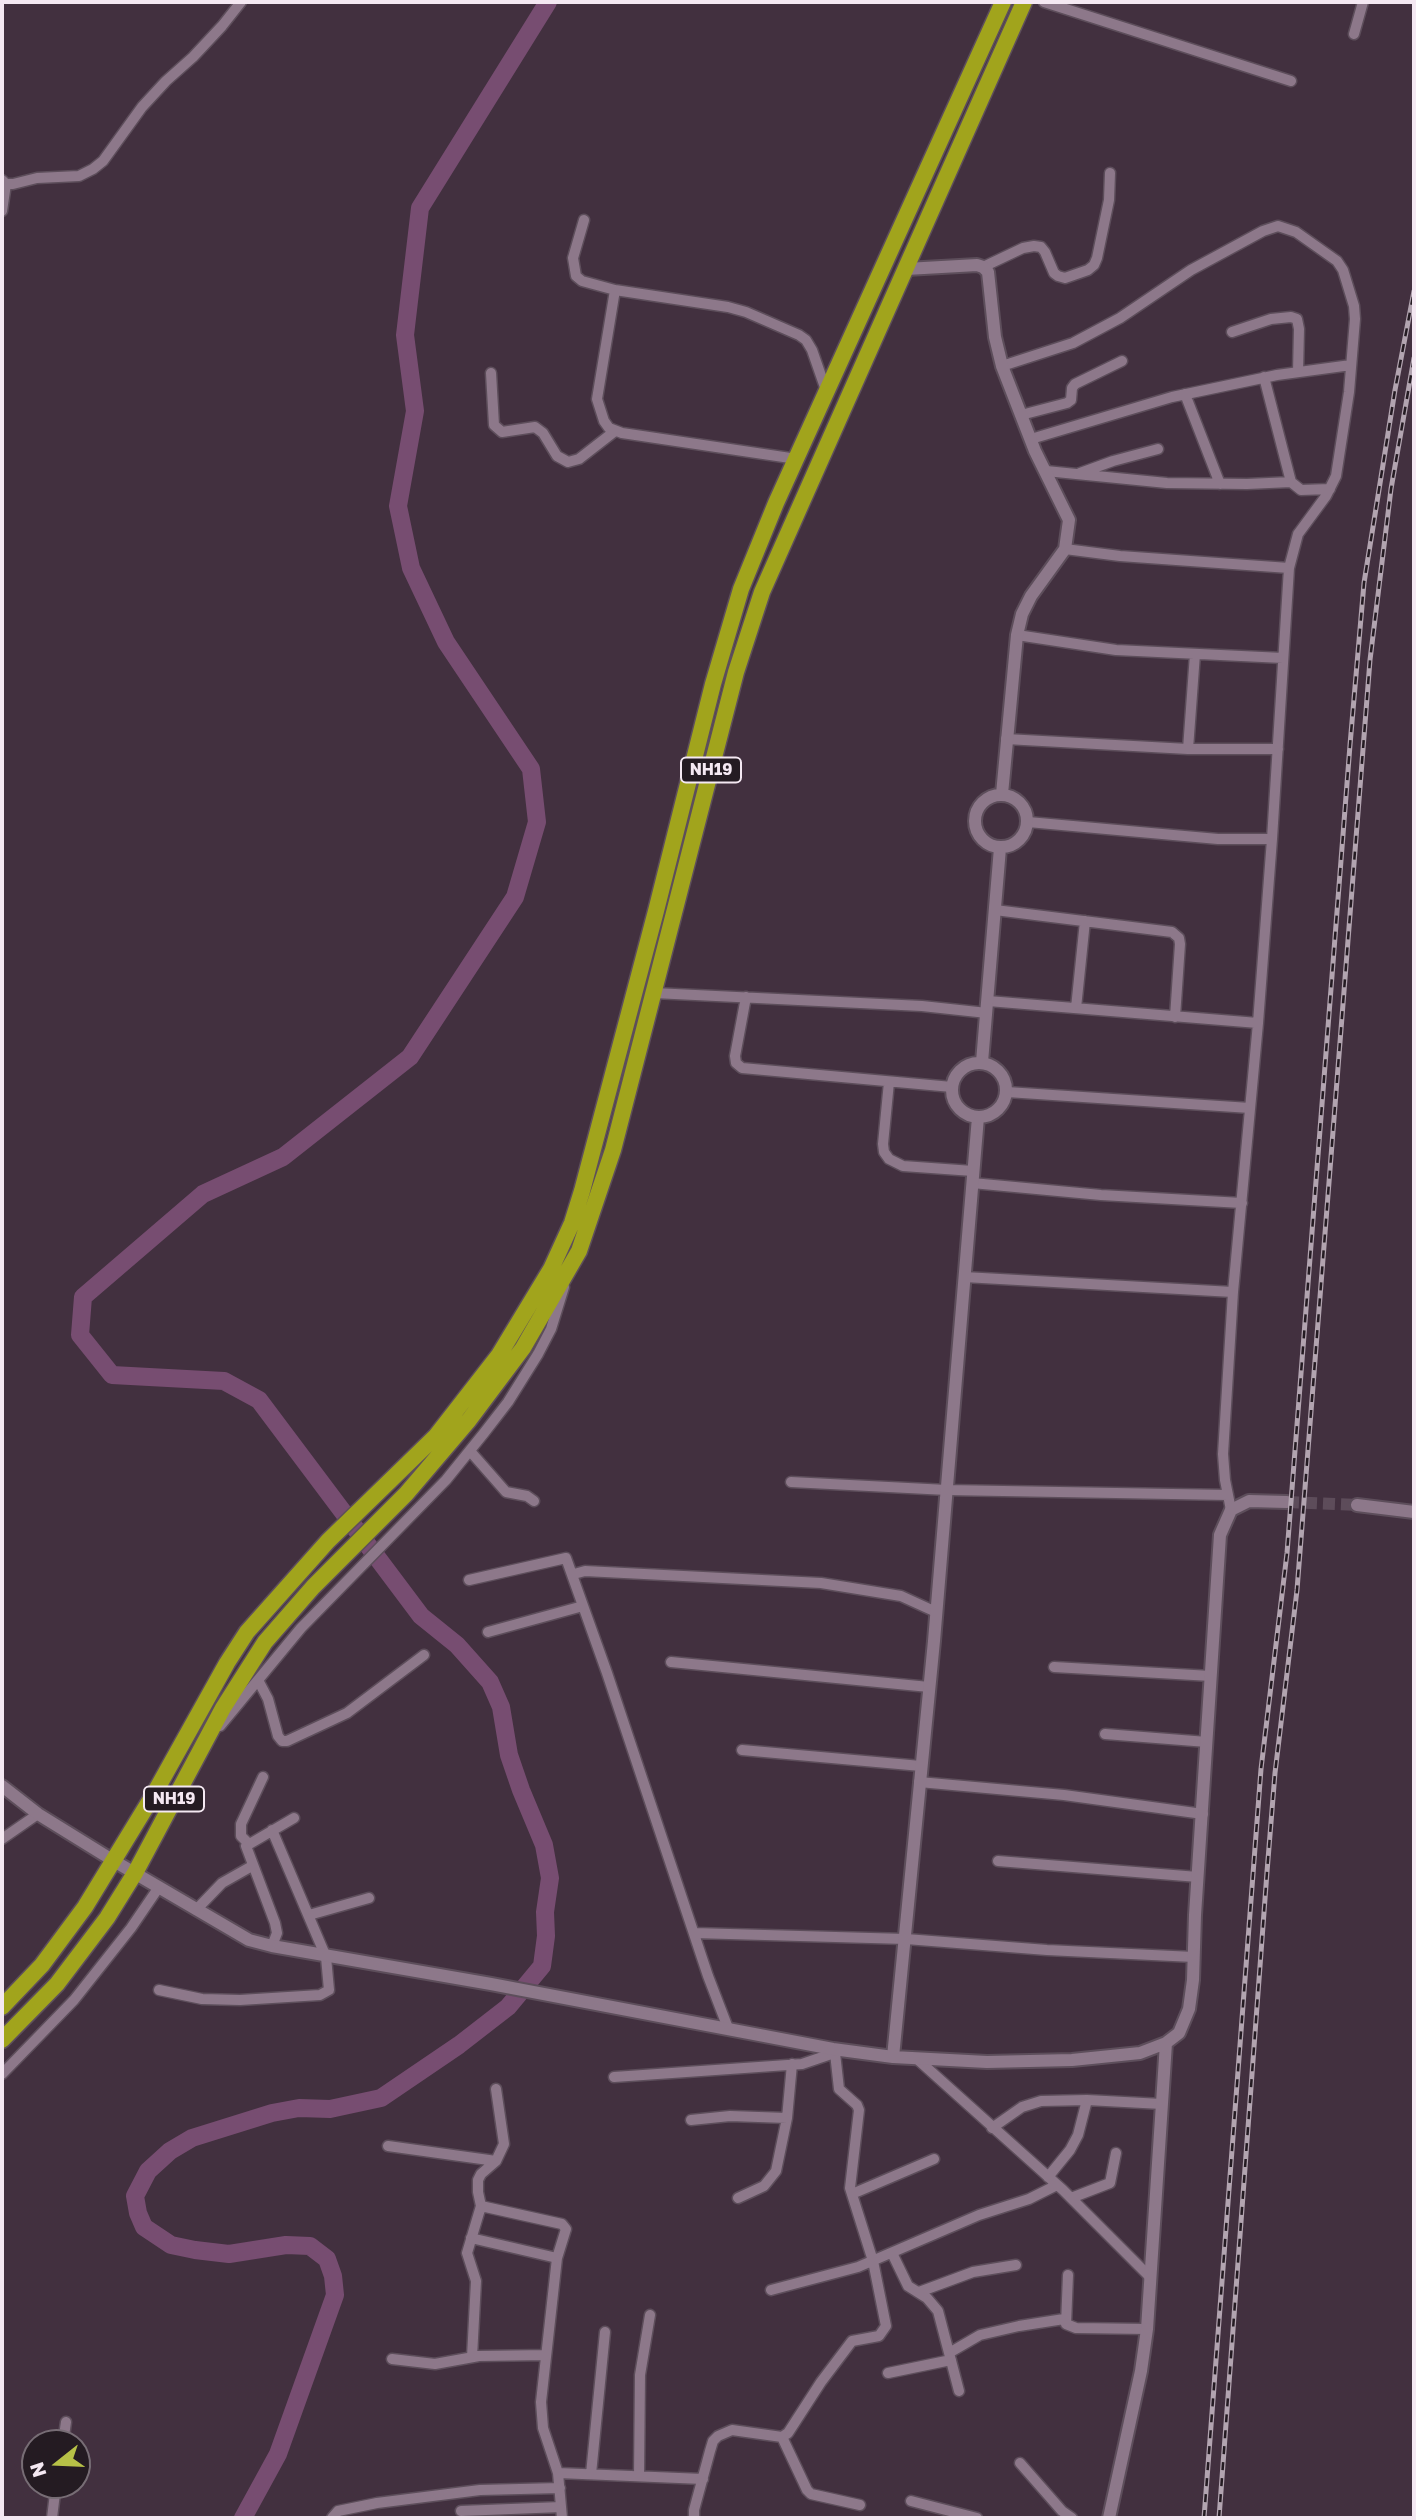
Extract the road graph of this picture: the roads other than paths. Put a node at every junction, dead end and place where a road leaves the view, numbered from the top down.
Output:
1 (241, 2) edge
2 (1003, 2) edge
3 (1024, 2) edge
4 (1044, 2) edge
5 (1363, 2) edge
6 (1354, 34) dead end
7 (1291, 80) dead end
8 (1110, 173) dead end
9 (4, 182) edge
10 (2, 211) edge
11 (584, 220) dead end
12 (984, 267) junction
13 (906, 269) junction
14 (615, 290) junction
15 (1232, 332) dead end
16 (1122, 361) dead end
17 (1351, 365) junction
18 (1002, 366) junction
19 (1298, 372) junction
20 (491, 373) dead end
21 (1264, 377) junction
22 (827, 393) junction
23 (1185, 394) junction
24 (1021, 415) junction
25 (615, 431) junction
26 (1031, 439) junction
27 (1158, 449) dead end
28 (797, 459) junction
29 (1046, 471) junction
30 (1077, 474) junction
31 (1291, 482) junction
32 (1220, 484) junction
33 (1331, 489) junction
34 (1065, 549) junction
35 (1289, 568) junction
36 (1017, 635) junction
37 (1195, 654) junction
38 (1283, 658) junction
39 (1006, 739) junction
40 (1188, 749) junction
41 (1278, 749) junction
42 (1002, 794) junction
43 (1028, 821) junction
44 (1272, 839) junction
45 (1000, 848) junction
46 (995, 910) junction
47 (1086, 921) junction
48 (654, 993) junction
49 (746, 997) junction
50 (988, 1007) junction
51 (1076, 1008) junction
52 (1175, 1017) junction
53 (1258, 1023) junction
54 (982, 1062) junction
55 (889, 1082) junction
56 (952, 1087) junction
57 (1007, 1092) junction
58 (1251, 1108) junction
59 (978, 1117) junction
60 (973, 1177) junction
61 (1242, 1203) junction
62 (571, 1267) junction
63 (964, 1277) junction
64 (1233, 1292) junction
65 (470, 1451) junction
66 (791, 1482) dead end
67 (947, 1490) junction
68 (1228, 1495) junction
69 (534, 1501) dead end
70 (1287, 1502) tunnel mouth
71 (1357, 1505) tunnel mouth
72 (1231, 1510) junction
73 (1414, 1513) edge
74 (574, 1574) junction
75 (469, 1580) dead end
76 (583, 1606) junction
77 (936, 1612) junction
78 (488, 1632) dead end
79 (424, 1655) dead end
80 (671, 1662) dead end
81 (1054, 1667) dead end
82 (1211, 1675) junction
83 (258, 1680) junction
84 (929, 1687) junction
85 (1105, 1734) dead end
86 (1207, 1742) junction
87 (742, 1750) dead end
88 (200, 1751) junction
89 (921, 1766) junction
90 (262, 1777) dead end
91 (919, 1782) junction
92 (2, 1786) edge
93 (38, 1814) junction
94 (1203, 1814) junction
95 (294, 1818) dead end
96 (272, 1830) junction
97 (2, 1839) edge
98 (248, 1843) junction
99 (114, 1861) junction
100 (998, 1861) dead end
101 (252, 1866) junction
102 (135, 1873) junction
103 (1198, 1877) junction
104 (159, 1886) junction
105 (369, 1898) dead end
106 (196, 1910) junction
107 (309, 1915) junction
108 (694, 1933) junction
109 (906, 1939) junction
110 (272, 1947) junction
111 (327, 1956) junction
112 (1194, 1957) junction
113 (159, 1990) dead end
114 (2, 2007) edge
115 (728, 2028) junction
116 (2, 2040) edge
117 (1166, 2043) junction
118 (839, 2052) junction
119 (894, 2057) junction
120 (916, 2058) junction
121 (792, 2064) junction
122 (2, 2074) edge
123 (614, 2077) dead end
124 (496, 2089) dead end
125 (1087, 2100) junction
126 (1162, 2104) junction
127 (787, 2118) junction
128 (691, 2120) dead end
129 (992, 2128) junction
130 (388, 2146) dead end
131 (1116, 2153) dead end
132 (934, 2160) dead end
133 (496, 2161) junction
134 (1048, 2177) junction
135 (1057, 2185) junction
136 (852, 2194) junction
137 (738, 2198) dead end
138 (1071, 2198) junction
139 (481, 2206) junction
140 (471, 2238) junction
141 (892, 2253) junction
142 (557, 2258) junction
143 (873, 2261) junction
144 (1016, 2265) dead end
145 (1068, 2274) dead end
146 (1150, 2277) junction
147 (771, 2290) dead end
148 (919, 2292) junction
149 (650, 2315) dead end
150 (1065, 2319) junction
151 (1147, 2329) junction
152 (605, 2332) dead end
153 (546, 2356) junction
154 (950, 2356) junction
155 (472, 2357) junction
156 (391, 2360) dead end
157 (888, 2372) dead end
158 (960, 2390) dead end
159 (66, 2422) dead end
160 (65, 2429) edge
161 (782, 2437) junction
162 (1020, 2463) dead end
163 (558, 2473) junction
164 (591, 2474) junction
165 (639, 2476) junction
166 (703, 2479) junction
167 (560, 2488) junction
168 (54, 2499) edge
169 (911, 2501) dead end
170 (860, 2505) dead end
171 (561, 2507) junction
172 (461, 2511) dead end
173 (52, 2518) edge
174 (332, 2518) edge
175 (562, 2518) edge
176 (694, 2518) edge
177 (977, 2518) edge
178 (1072, 2518) edge
179 (1109, 2518) edge

1 - 9 street
2 - 22 highway, NH19
3 - 13 highway, NH19
4 - 7 street
5 - 6 street
8 - 12 street
9 - 10 street
11 - 14 street
12 - 13 street
12 - 18 street
13 - 48 highway, NH19
14 - 22 street
14 - 25 street
15 - 19 street
16 - 24 street
17 - 18 street
17 - 19 street
17 - 33 street
18 - 24 street
19 - 21 street
20 - 25 street
21 - 23 street
21 - 31 street
22 - 28 highway, NH19
23 - 26 street
23 - 32 street
24 - 26 street
25 - 28 street
26 - 29 street
27 - 30 street
28 - 99 highway, NH19
29 - 30 street
29 - 34 street
30 - 32 street
31 - 32 street
31 - 33 street
33 - 35 street
34 - 35 street
34 - 36 street
35 - 38 street
36 - 37 street
36 - 39 street
37 - 38 street
37 - 40 street
38 - 41 street
39 - 40 street
39 - 42 street
40 - 41 street
41 - 44 street
42 - 43 street
42 - 45 street
43 - 44 street
43 - 45 street
44 - 53 street
45 - 46 street
46 - 47 street
46 - 50 street
47 - 51 street
47 - 52 street
48 - 49 street
48 - 62 highway, NH19
49 - 50 street
49 - 55 street
50 - 51 street
50 - 54 street
51 - 52 street
52 - 53 street
53 - 58 street
54 - 56 street
54 - 57 street
55 - 56 street
55 - 60 street
56 - 59 street
57 - 58 street
57 - 59 street
58 - 61 street
59 - 60 street
60 - 61 street
60 - 63 street
61 - 64 street
62 - 65 street
62 - 88 highway, NH19
63 - 64 street
63 - 67 street
64 - 68 street
65 - 69 street
65 - 83 street
66 - 67 street
67 - 68 street
67 - 77 street
68 - 72 street
70 - 72 street
71 - 73 street
72 - 82 street
74 - 75 street
74 - 76 street
74 - 77 street
76 - 78 street
76 - 108 street
77 - 84 street
79 - 83 street
80 - 84 street
81 - 82 street
82 - 86 street
83 - 88 street
84 - 89 street
85 - 86 street
86 - 94 street
87 - 89 street
88 - 102 highway, NH19
89 - 91 street
90 - 98 street
91 - 94 street
91 - 109 street
92 - 93 street
93 - 97 street
93 - 99 street
94 - 103 street
95 - 96 street
96 - 98 street
96 - 107 street
98 - 101 street
99 - 102 street
99 - 114 highway, NH19
100 - 103 street
101 - 106 street
101 - 110 street
102 - 104 street
102 - 116 highway, NH19
103 - 112 street
104 - 106 street
104 - 122 street
105 - 107 street
106 - 110 street
107 - 111 street
108 - 109 street
108 - 115 street
109 - 112 street
109 - 119 street
110 - 111 street
111 - 113 street
111 - 115 street
112 - 117 street
115 - 118 street
117 - 120 street
117 - 126 street
118 - 119 street
118 - 121 street
118 - 136 street
119 - 120 street
120 - 129 street
121 - 123 street
121 - 127 street
124 - 133 street
125 - 126 street
125 - 129 street
125 - 134 street
126 - 146 street
127 - 128 street
127 - 137 street
129 - 134 street
130 - 133 street
131 - 138 street
132 - 136 street
133 - 139 street
134 - 135 street
135 - 138 street
135 - 141 street
136 - 143 street
138 - 146 street
139 - 140 street
139 - 142 street
140 - 142 street
140 - 155 street
141 - 143 street
141 - 148 street
142 - 153 street
143 - 147 street
143 - 161 street
144 - 148 street
145 - 150 street
146 - 151 street
148 - 154 street
149 - 165 street
150 - 151 street
150 - 154 street
151 - 179 street
152 - 164 street
153 - 155 street
153 - 163 street
154 - 157 street
154 - 158 street
155 - 156 street
159 - 160 street
161 - 166 street
161 - 170 street
162 - 178 street
163 - 164 street
163 - 167 street
164 - 165 street
165 - 166 street
166 - 176 street
167 - 171 street
167 - 174 street
168 - 173 street
169 - 177 street
171 - 172 street
171 - 175 street

